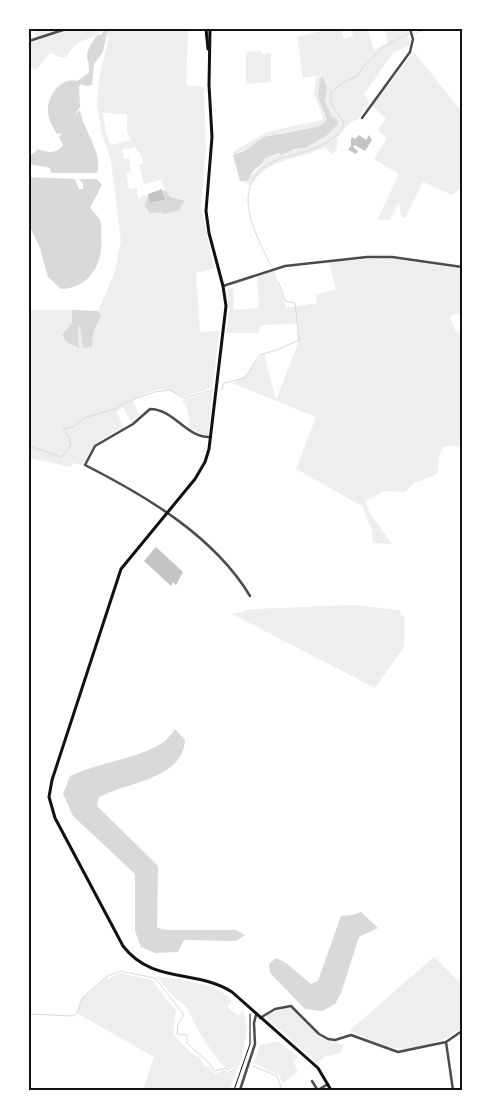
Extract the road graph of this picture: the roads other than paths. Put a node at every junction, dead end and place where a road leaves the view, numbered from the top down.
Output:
1 (66, 29) edge
2 (208, 29) edge
3 (410, 29) edge
4 (29, 41) edge
5 (362, 118) dead end
6 (462, 267) edge
7 (223, 286) junction
8 (210, 437) junction
9 (167, 511) junction
10 (250, 596) dead end
11 (256, 1015) junction
12 (260, 1018) junction
13 (462, 1031) edge
14 (446, 1042) junction
15 (312, 1081) dead end
16 (328, 1084) junction
17 (240, 1090) edge
18 (318, 1090) edge
19 (331, 1090) edge
20 (453, 1090) edge

1 - 4 street
2 - 7 main road
3 - 5 street
6 - 7 street
7 - 8 main road
8 - 9 main road
8 - 9 street
9 - 10 street
9 - 11 main road
11 - 12 main road
11 - 17 street
12 - 14 street
12 - 16 main road
13 - 14 street
14 - 20 street
15 - 18 street
16 - 18 street
16 - 19 main road

